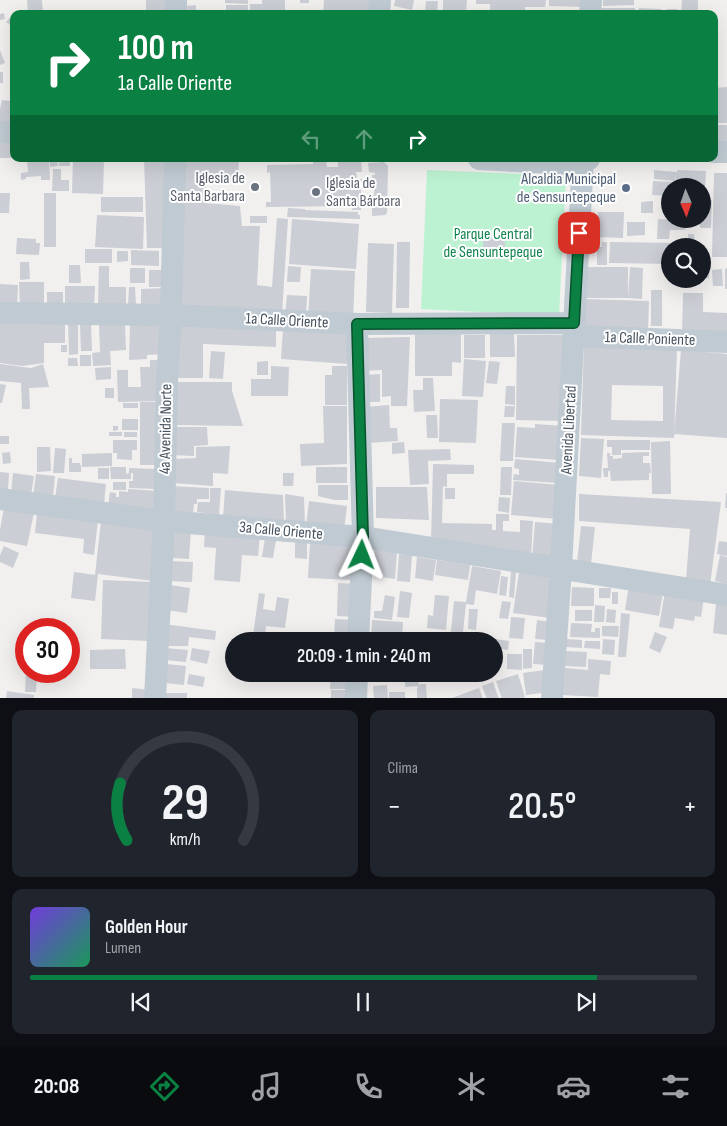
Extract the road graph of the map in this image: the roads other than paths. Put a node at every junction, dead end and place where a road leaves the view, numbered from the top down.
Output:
1 (175, 162) edge
2 (533, 162) edge
3 (577, 162) edge
4 (585, 162) edge
5 (0, 314) edge
6 (171, 315) junction
7 (357, 324) junction
8 (574, 330) junction
9 (727, 342) edge
10 (0, 499) edge
11 (164, 521) junction
12 (363, 537) junction
13 (561, 568) junction
14 (727, 595) edge
15 (358, 632) edge
16 (357, 682) edge
17 (155, 698) edge
18 (356, 698) edge
19 (552, 698) edge

1 - 6 street, 4a Avenida Norte
2 - 3 street
4 - 8 street, Avenida Libertad
5 - 6 street, 1a Calle Oriente
6 - 7 street, 1a Calle Oriente
6 - 11 street, 4a Avenida Norte
7 - 8 street, 1a Calle Oriente
7 - 12 street
8 - 9 street, 1a Calle Poniente
8 - 13 street, Avenida Libertad
10 - 11 street, 3a Calle Oriente
11 - 12 street, 3a Calle Oriente
11 - 17 street, 4a Avenida Norte
12 - 13 street, 3a Calle Oriente
12 - 15 street
13 - 14 street, 3a Calle Oriente
13 - 19 street, Avenida Libertad
16 - 18 street

